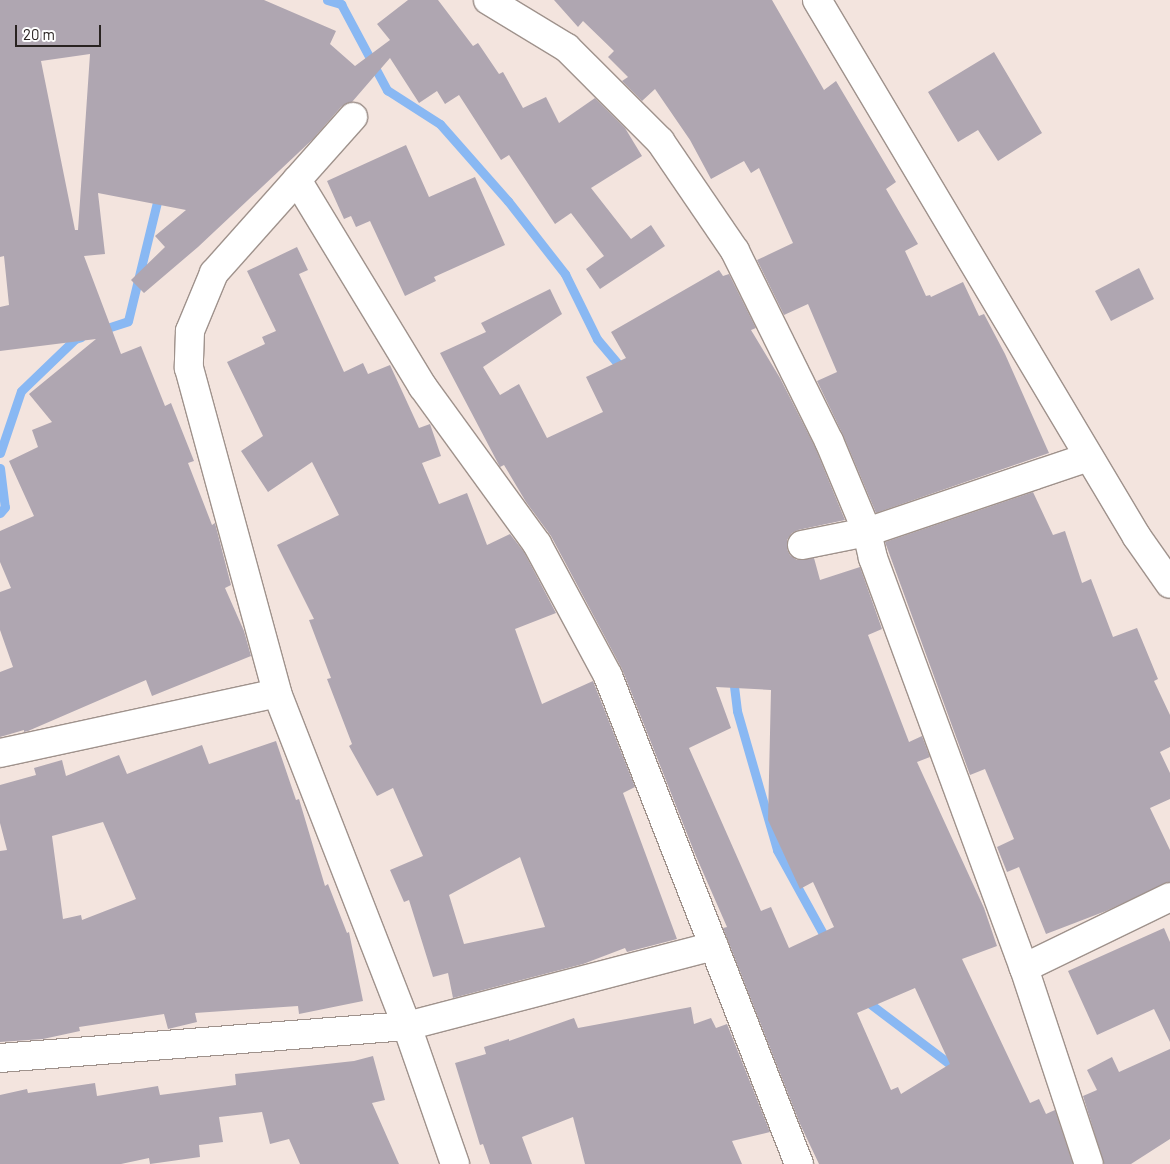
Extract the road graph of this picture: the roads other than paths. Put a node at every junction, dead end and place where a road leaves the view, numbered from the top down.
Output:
1 (488, 0) edge
2 (817, 0) edge
3 (353, 118) dead end
4 (297, 180) junction
5 (1089, 457) junction
6 (867, 532) junction
7 (802, 545) dead end
8 (1170, 584) edge
9 (277, 693) junction
10 (0, 753) edge
11 (1170, 897) edge
12 (714, 946) junction
13 (1024, 968) junction
14 (407, 1026) junction
15 (0, 1058) edge
16 (455, 1164) edge
17 (799, 1164) edge
18 (1089, 1164) edge

1 - 6 street
2 - 5 street
3 - 4 street
4 - 9 street
4 - 12 street
5 - 6 street
5 - 8 street
6 - 7 street
6 - 13 street
9 - 10 street
9 - 14 street
11 - 13 street
12 - 14 street
12 - 17 street
13 - 18 street
14 - 15 street
14 - 16 street

